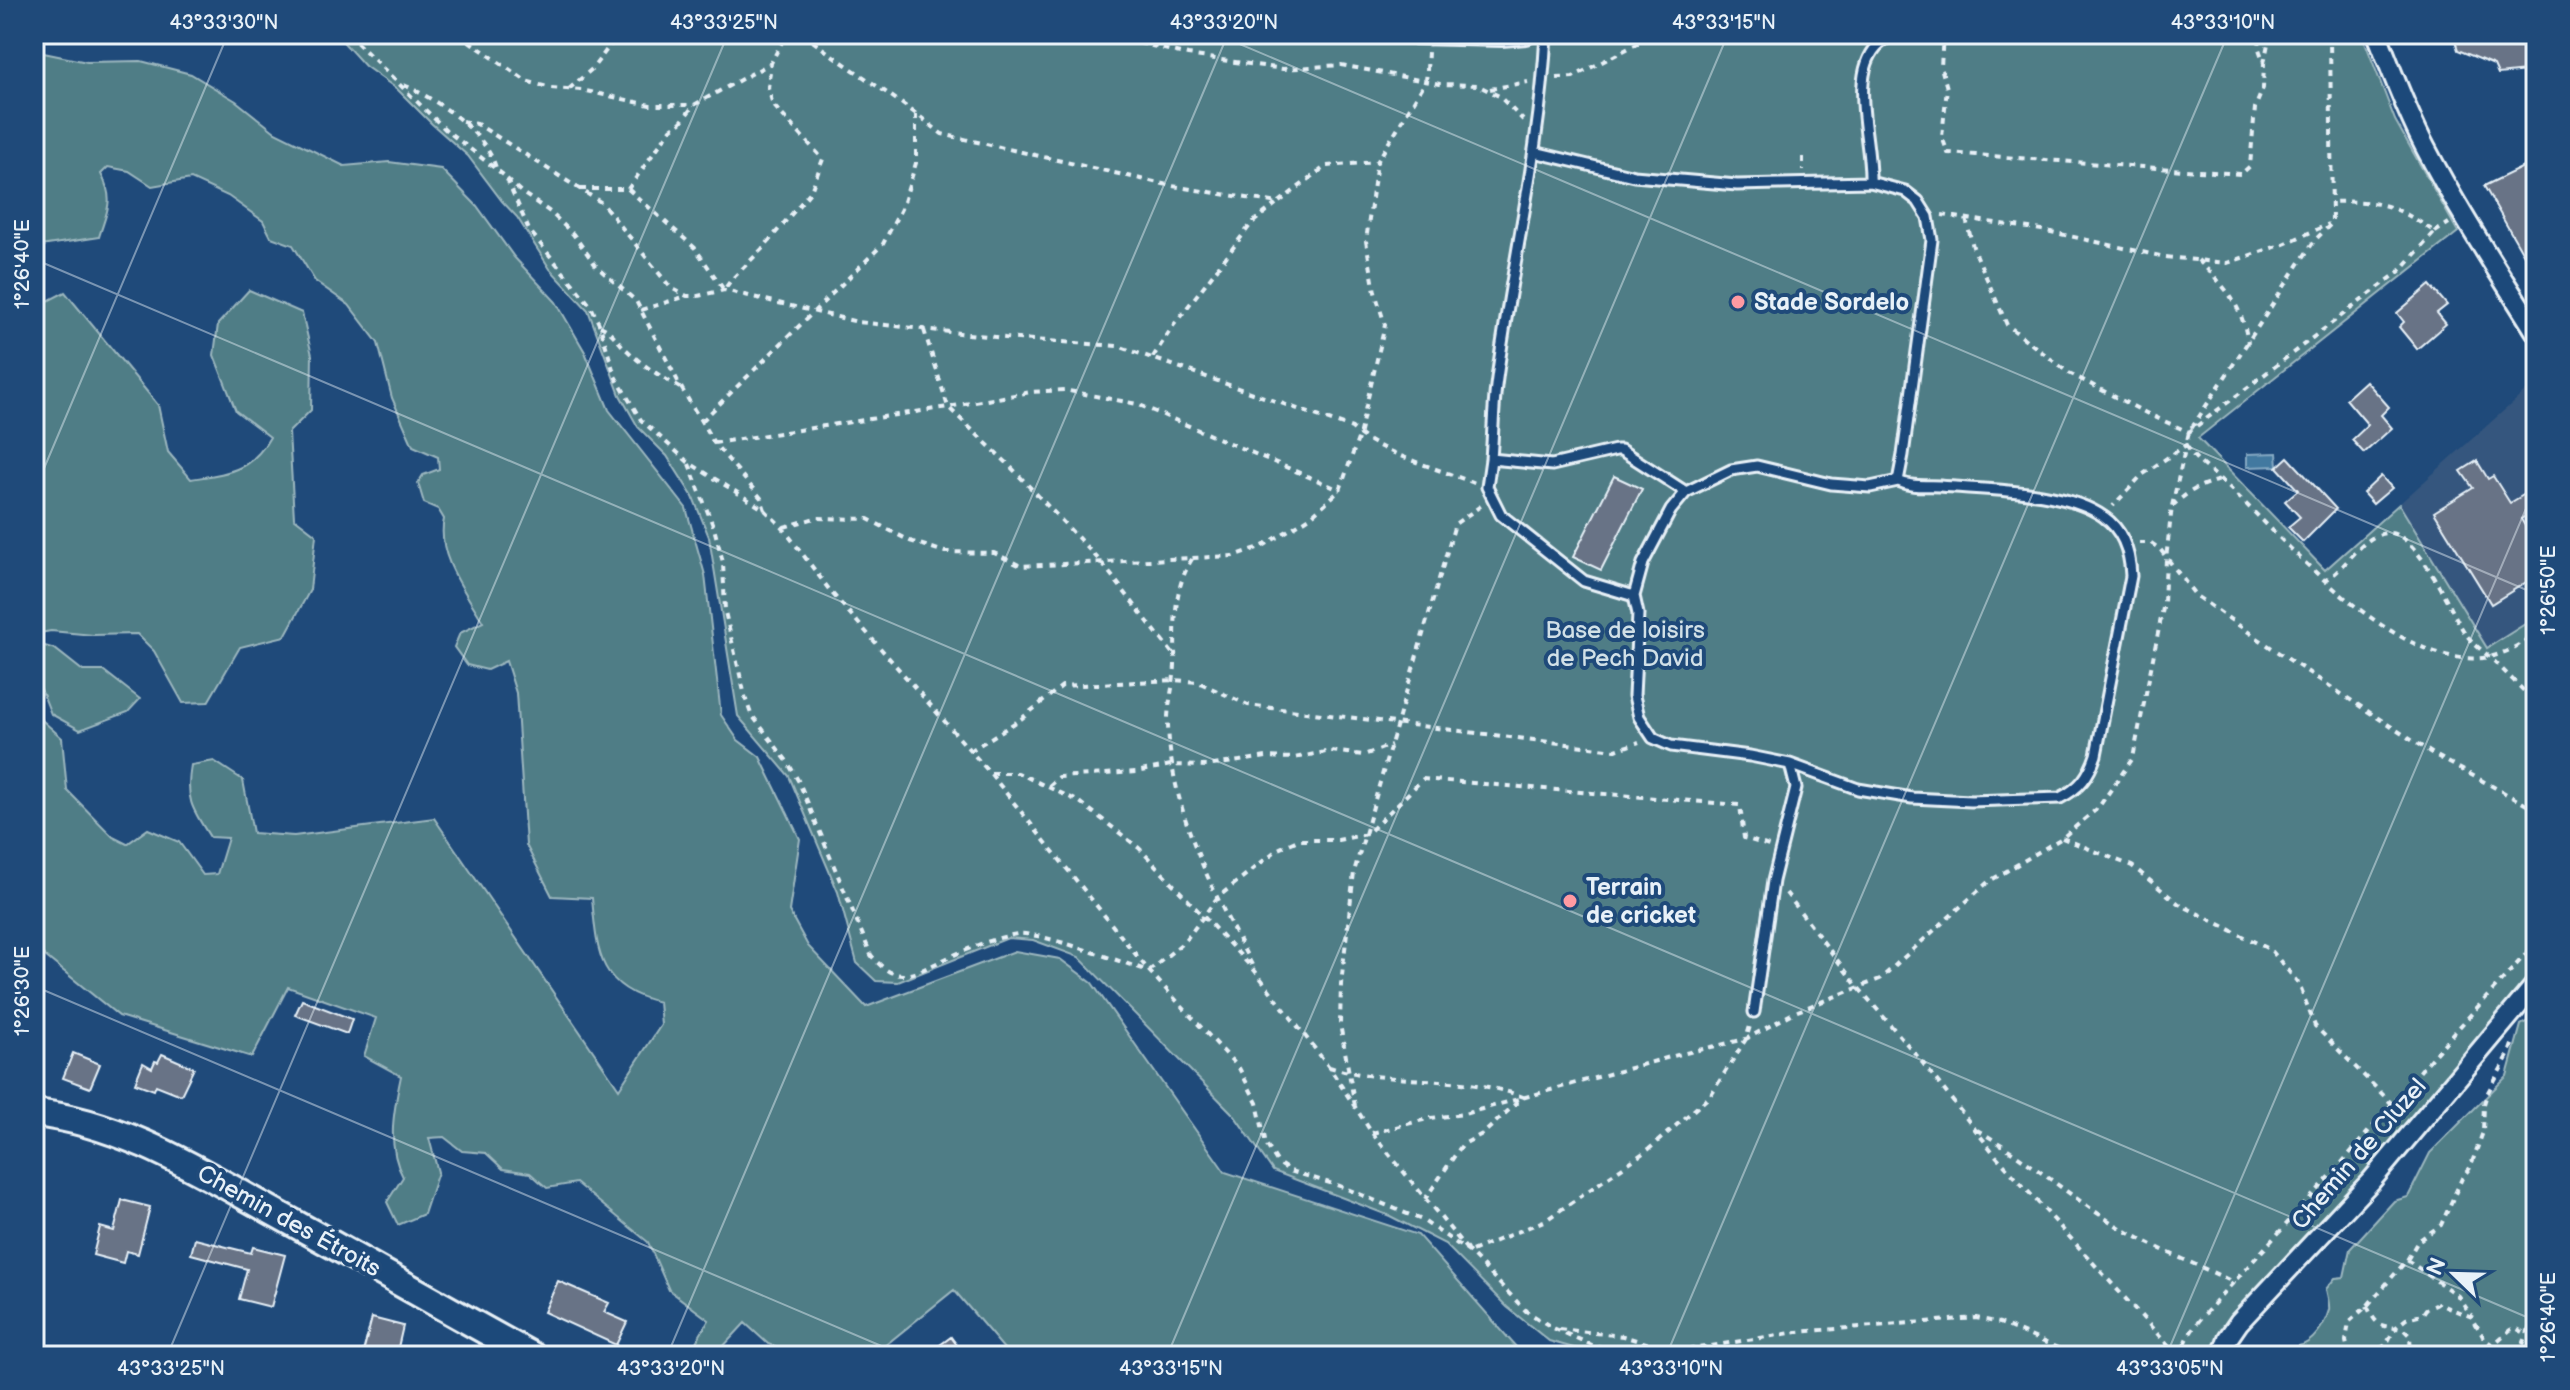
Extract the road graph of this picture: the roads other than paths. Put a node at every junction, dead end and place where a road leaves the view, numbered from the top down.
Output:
1 (1415, 34) edge
2 (1526, 34) edge
3 (1546, 34) edge
4 (1891, 34) edge
5 (2377, 34) edge
6 (1534, 152) junction
7 (1870, 182) junction
8 (2536, 332) edge
9 (1491, 459) junction
10 (1898, 481) junction
11 (1686, 492) junction
12 (1634, 596) junction
13 (1790, 764) junction
14 (2536, 984) edge
15 (1754, 1012) road end
16 (34, 1113) edge
17 (2217, 1355) edge
18 (532, 1356) edge

1 - 2 street
3 - 6 lane
4 - 7 lane
5 - 8 street
6 - 7 lane
6 - 9 lane
7 - 10 lane
9 - 11 lane
9 - 12 lane
10 - 11 lane
10 - 13 lane
11 - 12 lane
12 - 13 lane
13 - 15 lane
14 - 17 street, Chemin de Cluzel
16 - 18 main road, Chemin des Étroits

